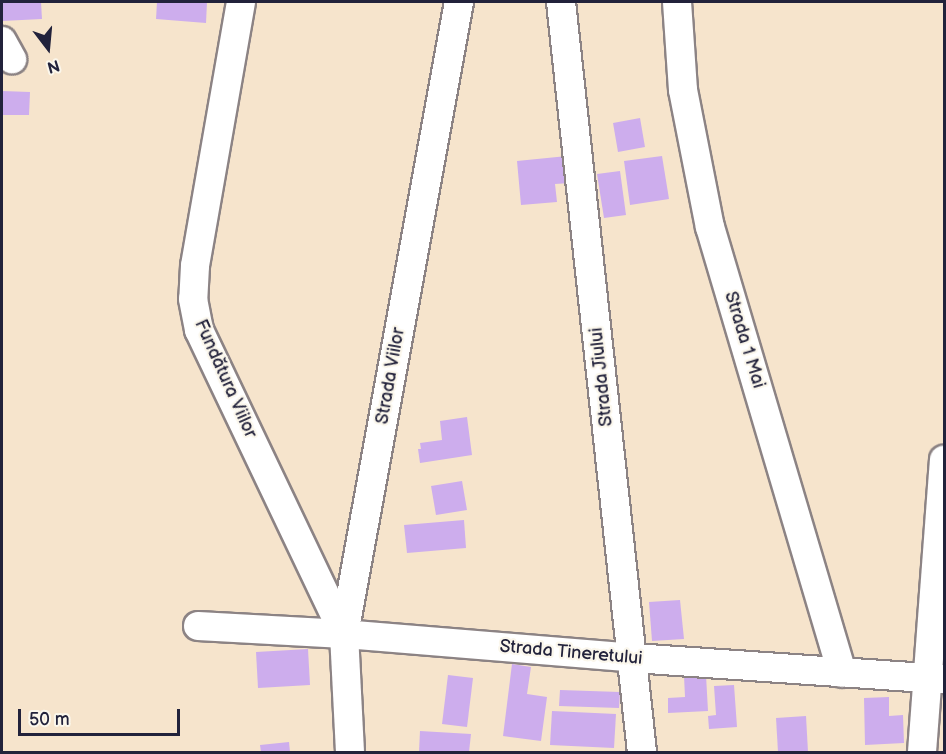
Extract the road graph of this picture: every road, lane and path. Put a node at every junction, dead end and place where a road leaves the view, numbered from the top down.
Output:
1 (241, 2) edge
2 (459, 2) edge
3 (561, 2) edge
4 (677, 2) edge
5 (945, 460) edge
6 (198, 626) dead end
7 (344, 634) junction
8 (633, 658) junction
9 (842, 673) junction
10 (936, 679) edge
11 (350, 753) edge
12 (642, 753) edge
13 (922, 753) edge

1 - 7 street, Fundătura Viilor
2 - 7 street, Strada Viilor
3 - 8 street, Strada Jiului
4 - 9 street, Strada 1 Mai
5 - 10 street
6 - 7 street, Strada Tineretului
7 - 8 street, Strada Tineretului
7 - 11 street, Strada Viilor
8 - 9 street, Strada Tineretului
8 - 12 street, Strada Jiului
9 - 10 street, Strada Tineretului
10 - 13 street

